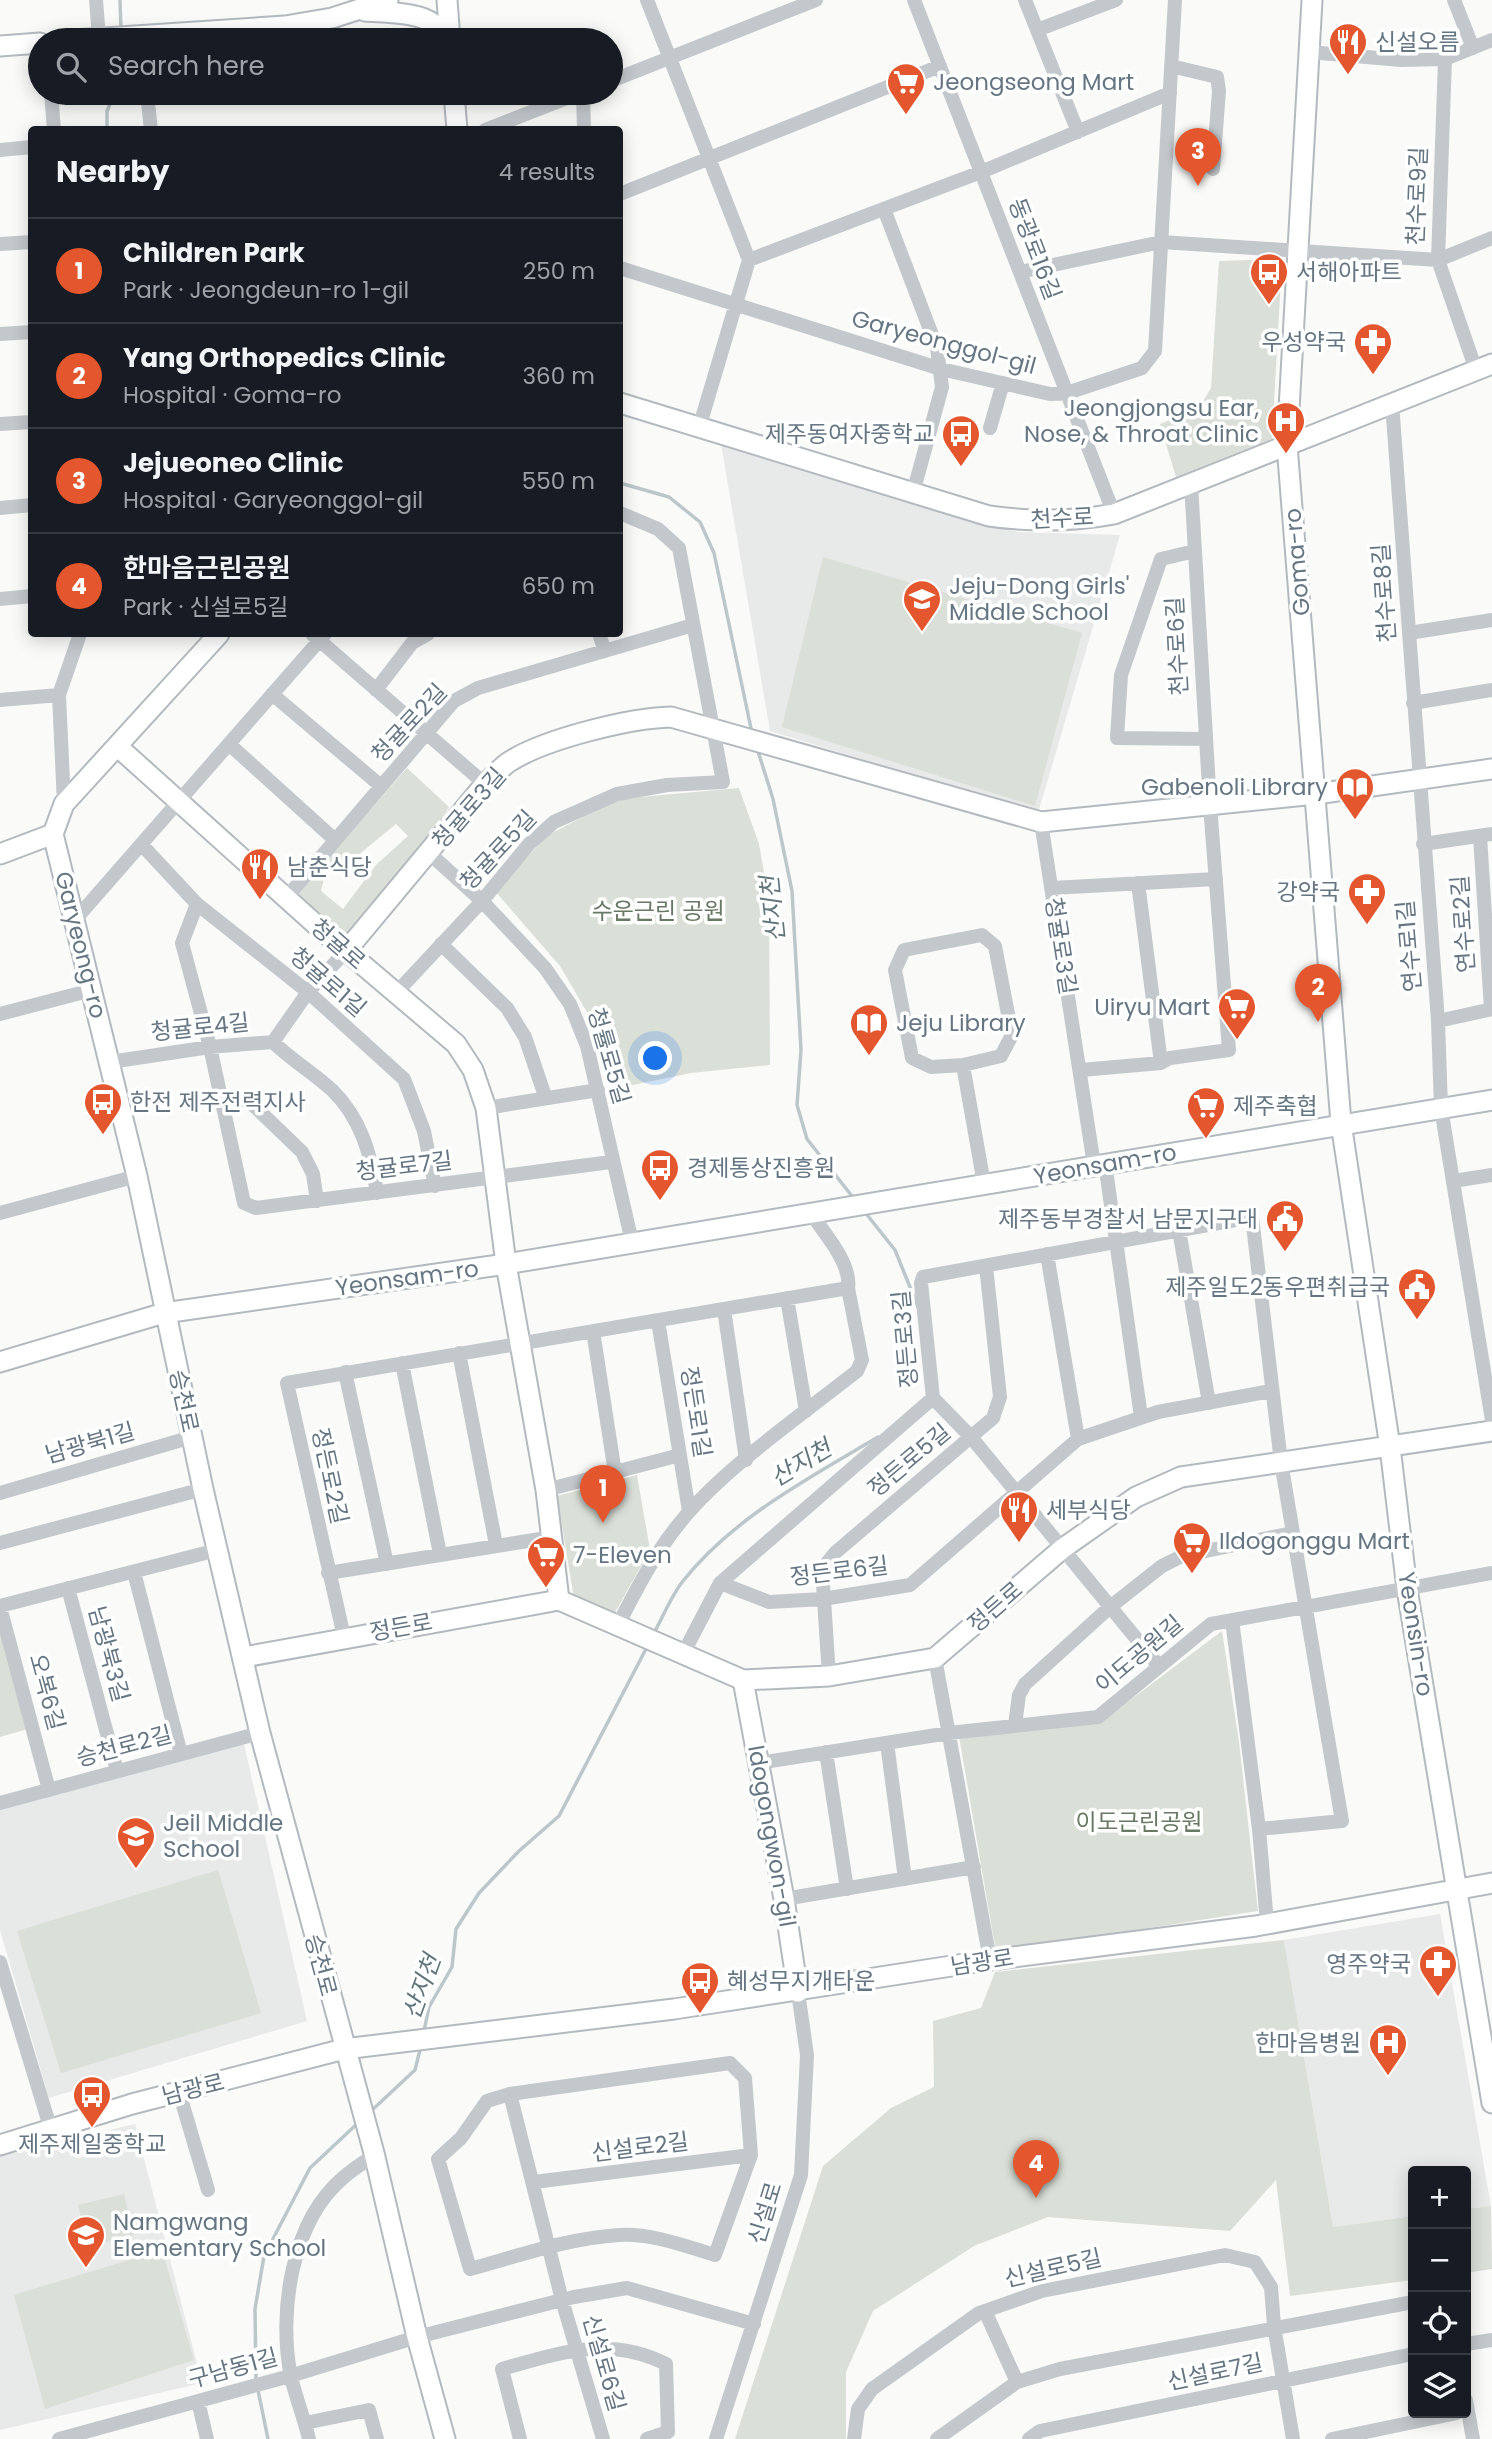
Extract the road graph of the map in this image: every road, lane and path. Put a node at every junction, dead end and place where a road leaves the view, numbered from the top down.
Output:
1 (96, 0) edge
2 (388, 0) edge
3 (447, 0) edge
4 (647, 0) edge
5 (816, 0) edge
6 (914, 0) edge
7 (1025, 0) edge
8 (1116, 0) edge
9 (1175, 0) edge
10 (1312, 0) edge
11 (1454, 0) edge
12 (357, 10) junction
13 (99, 28) edge
14 (259, 28) edge
15 (440, 28) edge
16 (448, 28) edge
17 (1037, 30) junction
18 (1492, 40) edge
19 (28, 44) edge
20 (0, 46) edge
21 (1473, 48) junction
22 (1309, 52) junction
23 (669, 59) junction
24 (1445, 59) junction
25 (940, 66) junction
26 (1171, 66) junction
27 (623, 76) edge
28 (1170, 93) junction
29 (52, 105) edge
30 (148, 105) edge
31 (455, 105) edge
32 (551, 105) edge
33 (583, 105) edge
34 (54, 126) edge
35 (151, 126) edge
36 (457, 126) edge
37 (495, 126) edge
38 (584, 126) edge
39 (1078, 132) junction
40 (28, 147) edge
41 (0, 150) edge
42 (708, 158) junction
43 (1213, 169) dead end
44 (981, 172) junction
45 (623, 193) edge
46 (884, 209) junction
47 (1492, 238) edge
48 (28, 242) edge
49 (1161, 242) junction
50 (0, 244) edge
51 (1297, 253) junction
52 (749, 260) junction
53 (1438, 260) junction
54 (623, 269) edge
55 (1020, 272) junction
56 (736, 304) junction
57 (28, 332) edge
58 (0, 334) edge
59 (1484, 367) edge
60 (941, 369) junction
61 (1003, 383) junction
62 (1067, 393) junction
63 (1392, 403) junction
64 (623, 404) edge
65 (28, 422) edge
66 (0, 424) edge
67 (699, 428) junction
68 (990, 428) dead end
69 (1287, 445) junction
70 (1191, 484) junction
71 (913, 493) junction
72 (28, 505) edge
73 (0, 508) edge
74 (623, 514) edge
75 (1114, 514) junction
76 (1195, 551) junction
77 (28, 596) edge
78 (0, 599) edge
79 (1492, 620) edge
80 (693, 625) junction
81 (1409, 633) junction
82 (79, 637) edge
83 (216, 637) edge
84 (318, 637) edge
85 (320, 637) edge
86 (423, 637) edge
87 (601, 637) edge
88 (605, 651) junction
89 (376, 690) junction
90 (1492, 690) edge
91 (272, 694) junction
92 (59, 695) junction
93 (0, 700) edge
94 (1413, 703) junction
95 (711, 728) junction
96 (426, 733) junction
97 (1206, 739) junction
98 (229, 744) junction
99 (117, 746) junction
100 (1492, 769) edge
101 (1419, 781) junction
102 (485, 784) junction
103 (381, 786) junction
104 (1316, 794) junction
105 (178, 801) junction
106 (64, 804) junction
107 (1209, 805) junction
108 (1041, 822) junction
109 (53, 834) junction
110 (1486, 835) edge
111 (335, 840) junction
112 (141, 844) junction
113 (1423, 844) junction
114 (429, 853) junction
115 (0, 854) edge
116 (1216, 879) junction
117 (1138, 883) junction
118 (1052, 888) junction
119 (286, 898) junction
120 (482, 901) junction
121 (197, 904) junction
122 (75, 921) junction
123 (441, 944) junction
124 (346, 951) junction
125 (92, 990) junction
126 (308, 992) junction
127 (396, 993) junction
128 (1492, 1009) edge
129 (0, 1014) edge
130 (1438, 1021) junction
131 (273, 1042) junction
132 (210, 1047) junction
133 (110, 1062) junction
134 (1161, 1063) junction
135 (963, 1065) junction
136 (1081, 1070) junction
137 (598, 1090) junction
138 (545, 1096) junction
139 (221, 1098) junction
140 (1492, 1100) edge
141 (486, 1108) junction
142 (1441, 1108) junction
143 (1341, 1123) junction
144 (611, 1162) junction
145 (1099, 1164) junction
146 (1492, 1175) edge
147 (137, 1176) junction
148 (497, 1177) junction
149 (1453, 1181) junction
150 (984, 1184) junction
151 (435, 1186) junction
152 (377, 1193) junction
153 (317, 1201) junction
154 (814, 1211) junction
155 (0, 1213) edge
156 (1179, 1230) junction
157 (632, 1242) junction
158 (1115, 1242) junction
159 (1047, 1254) junction
160 (506, 1264) junction
161 (986, 1266) junction
162 (848, 1288) junction
163 (788, 1298) junction
164 (724, 1309) junction
165 (164, 1312) junction
166 (658, 1321) junction
167 (593, 1331) junction
168 (521, 1343) junction
169 (1487, 1347) edge
170 (459, 1353) junction
171 (0, 1362) edge
172 (402, 1363) junction
173 (345, 1372) junction
174 (1271, 1391) junction
175 (933, 1398) junction
176 (1209, 1403) junction
177 (806, 1411) junction
178 (1141, 1417) junction
179 (1492, 1420) edge
180 (1492, 1431) edge
181 (192, 1437) junction
182 (971, 1437) junction
183 (1078, 1439) junction
184 (1390, 1447) junction
185 (680, 1455) junction
186 (746, 1460) junction
187 (1281, 1462) junction
188 (615, 1473) junction
189 (203, 1489) junction
190 (546, 1490) junction
191 (0, 1493) edge
192 (1016, 1493) junction
193 (690, 1511) junction
194 (1292, 1532) junction
195 (553, 1537) junction
196 (0, 1543) edge
197 (496, 1545) junction
198 (1062, 1549) junction
199 (217, 1550) junction
200 (440, 1554) junction
201 (387, 1564) junction
202 (134, 1572) junction
203 (328, 1573) junction
204 (1492, 1573) edge
205 (720, 1583) junction
206 (68, 1588) junction
207 (1407, 1589) junction
208 (823, 1599) junction
209 (559, 1600) junction
210 (0, 1606) edge
211 (1110, 1607) junction
212 (1304, 1608) junction
213 (1232, 1620) junction
214 (618, 1627) junction
215 (344, 1637) junction
216 (687, 1656) junction
217 (244, 1657) junction
218 (935, 1658) junction
219 (1158, 1665) junction
220 (829, 1676) junction
221 (743, 1680) junction
222 (1015, 1725) junction
223 (260, 1733) junction
224 (949, 1733) junction
225 (887, 1743) junction
226 (825, 1752) junction
227 (181, 1754) junction
228 (759, 1763) junction
229 (117, 1771) junction
230 (49, 1790) junction
231 (0, 1803) edge
232 (1259, 1829) junction
233 (974, 1867) junction
234 (905, 1879) junction
235 (1492, 1883) edge
236 (1459, 1888) junction
237 (847, 1889) junction
238 (784, 1899) junction
239 (1267, 1923) junction
240 (990, 1960) junction
241 (0, 1962) edge
242 (798, 1992) junction
243 (344, 2049) junction
244 (179, 2092) junction
245 (510, 2094) junction
246 (1492, 2103) edge
247 (51, 2130) junction
248 (0, 2145) edge
249 (374, 2154) junction
250 (751, 2155) junction
251 (534, 2182) junction
252 (208, 2190) dead end
253 (549, 2247) junction
254 (562, 2300) junction
255 (1408, 2303) edge
256 (985, 2311) junction
257 (754, 2325) junction
258 (1274, 2326) junction
259 (416, 2337) junction
260 (1492, 2340) edge
261 (1471, 2343) edge
262 (577, 2348) junction
263 (1408, 2355) edge
264 (290, 2376) junction
265 (1285, 2381) junction
266 (1017, 2382) junction
267 (205, 2399) junction
268 (1424, 2418) edge
269 (1467, 2418) edge
270 (305, 2423) junction
271 (59, 2439) edge
272 (206, 2439) edge
273 (309, 2439) edge
274 (377, 2439) edge
275 (445, 2439) edge
276 (520, 2439) edge
277 (603, 2439) edge
278 (648, 2439) edge
279 (716, 2439) edge
280 (853, 2439) edge
281 (937, 2439) edge
282 (1029, 2439) edge
283 (1293, 2439) edge
284 (1332, 2439) edge
285 (1473, 2439) edge

1 - 13 street
2 - 12 main road
3 - 16 main road
4 - 23 street
5 - 23 street
6 - 25 street, 동광로16길
7 - 17 street
8 - 17 street
9 - 26 street, Garyeonggol-gil
10 - 22 main road, Goma-ro
11 - 21 street
12 - 14 main road
12 - 15 main road
17 - 39 street
18 - 21 street
19 - 20 main road
21 - 24 street
22 - 24 street
22 - 51 main road, Goma-ro
23 - 27 street
23 - 42 street
24 - 53 street, 천수로9길
25 - 42 street
25 - 44 street, 동광로16길
26 - 28 street, Garyeonggol-gil
26 - 43 street
28 - 39 street
28 - 49 street, Garyeonggol-gil
29 - 34 street
30 - 35 street
31 - 36 main road
32 - 37 street
33 - 38 street
39 - 44 street
40 - 41 street
42 - 45 street
42 - 52 street
44 - 46 street
44 - 55 street, 동광로16길
46 - 52 street
46 - 60 street
47 - 53 street
48 - 50 street
49 - 51 street
49 - 55 street
49 - 62 street, Garyeonggol-gil
51 - 53 street
51 - 69 main road, Goma-ro
52 - 56 street
53 - 59 street, 천수로9길
54 - 56 street, Garyeonggol-gil
55 - 62 street, 동광로16길
56 - 60 street, Garyeonggol-gil
56 - 67 street
57 - 58 street
59 - 63 main road, 천수로
60 - 61 street, Garyeonggol-gil
60 - 71 street
61 - 62 street, Garyeonggol-gil
61 - 68 street
62 - 75 street, 동광로16길
63 - 69 main road, 천수로
63 - 81 street, 천수로8길
64 - 67 main road, 천수로
65 - 66 street
67 - 71 main road, 천수로
69 - 70 main road, 천수로
69 - 104 main road, Goma-ro
70 - 75 main road, 천수로
70 - 76 street, 천수로6길
71 - 75 main road, 천수로
72 - 73 street
74 - 80 street
76 - 97 street, 천수로6길
76 - 97 street, 천수로6길
77 - 78 street
79 - 81 street
80 - 88 street, 청귤로2길
80 - 95 street
81 - 94 street, 천수로8길
82 - 92 street
83 - 99 main road
84 - 91 street
85 - 89 street
86 - 89 street
87 - 88 street
88 - 96 street, 청귤로2길
89 - 96 street
90 - 94 street
91 - 98 street
91 - 103 street
92 - 93 street
92 - 106 street
94 - 101 street, 천수로8길
95 - 102 main road, 청귤로3길
95 - 108 main road, 청귤로3길
95 - 120 street, 청귤로5길
96 - 102 street
96 - 103 street, 청귤로2길
97 - 107 street, 천수로6길
98 - 105 street
98 - 111 street
99 - 105 main road, 청귤로
99 - 106 main road
100 - 101 main road
101 - 104 main road
101 - 113 street, 연수로1길
102 - 114 main road, 청귤로3길
103 - 111 street, 청귤로2길
104 - 107 main road
104 - 143 main road, Goma-ro
105 - 112 street
105 - 119 main road, 청귤로
106 - 109 main road
107 - 108 main road
107 - 116 street, 천수로6길
108 - 118 street, 청귤로3길
109 - 115 main road
109 - 122 main road, Garyeong-ro
110 - 113 street, 연수로2길
110 - 128 street, 연수로2길
111 - 119 street, 청귤로2길
112 - 121 street, 청귤로1길
112 - 122 street
113 - 130 street, 연수로1길
114 - 120 street, 청률로5길
114 - 124 main road, 청귤로3길
116 - 117 street
116 - 134 street, 천수로6길
117 - 118 street
117 - 134 street
118 - 136 street, 청귤로3길
119 - 124 main road, 청귤로
120 - 123 street, 청귤로5길
120 - 137 street, 청률로5길
121 - 126 street, 청귤로1길
121 - 132 street, 청귤로7길
122 - 125 main road, Garyeong-ro
123 - 127 street, 청귤로5길
123 - 138 street
124 - 126 street
124 - 127 main road, 청귤로
125 - 129 street
125 - 133 main road, Garyeong-ro
126 - 131 street
126 - 151 street, 청귤로1길
127 - 141 main road, 청귤로
128 - 130 street
130 - 142 street, 연수로1길
131 - 132 street, 청귤로4길
131 - 152 street, 청귤로4길
132 - 133 street, 청귤로4길
132 - 139 street, 청귤로7길
133 - 147 main road, Garyeong-ro
134 - 136 street, 천수로6길
135 - 135 street
135 - 150 street
136 - 145 street
137 - 138 street
137 - 144 street, 청률로5길
138 - 141 street
139 - 153 street
139 - 153 street, 청귤로7길
140 - 142 main road, Yeonsam-ro
141 - 148 main road, 청귤로
142 - 143 main road, Yeonsam-ro
142 - 149 street, 연수로1길
143 - 145 main road, Yeonsam-ro
143 - 184 main road, Yeonsin-ro
144 - 148 street
144 - 157 street, 청률로5길
145 - 150 main road, Yeonsam-ro
145 - 158 street
146 - 149 street
147 - 155 street
147 - 165 main road, Garyeong-ro
148 - 151 street, 청귤로7길
148 - 160 main road, 청귤로
149 - 169 street, 연수로1길
150 - 154 main road, Yeonsam-ro
151 - 152 street, 청귤로7길
152 - 153 street, 청귤로7길
154 - 157 main road, Yeonsam-ro
154 - 162 street
156 - 158 street, 정든로3길
156 - 174 street, 정든로3길
156 - 176 street
157 - 160 main road, Yeonsam-ro
158 - 159 street, 정든로3길
158 - 178 street
159 - 161 street, 정든로3길
159 - 183 street
160 - 165 main road, Yeonsam-ro
160 - 168 main road
161 - 175 street, 정든로3길
161 - 182 street, 정든로5길
162 - 163 street
162 - 177 street, 정든로1길
163 - 164 street
163 - 177 street
164 - 166 street
164 - 186 street, 정든로1길
165 - 171 main road, Yeonsam-ro
165 - 181 main road, 승천로
166 - 167 street
166 - 185 street, 정든로1길
167 - 168 street
167 - 188 street
168 - 170 street, 정든로2길
168 - 190 main road
169 - 179 street, 연수로1길
170 - 172 street, 정든로2길
170 - 197 street
172 - 173 street, 정든로2길
172 - 200 street
173 - 201 street, 정든로2길
173 - 203 street, 정든로2길
174 - 176 street, 정든로6길
174 - 187 street, 정든로3길
175 - 182 street
175 - 205 street, 정든로3길
176 - 178 street, 정든로6길
177 - 186 street, 정든로1길
178 - 183 street, 정든로6길
180 - 184 main road, 정든로
181 - 189 main road, 승천로
181 - 191 street, 남광북1길
182 - 192 street
182 - 208 street, 정든로5길
183 - 192 street, 정든로6길
184 - 187 main road, 정든로
184 - 207 main road, Yeonsin-ro
185 - 188 street
185 - 193 street, 정든로1길
186 - 193 street, 정든로1길
187 - 194 street
187 - 198 main road, 정든로
188 - 190 street
189 - 196 street
189 - 199 main road, 승천로
190 - 195 main road
192 - 198 street
192 - 208 street, 정든로6길
193 - 214 street, 정든로1길
194 - 211 street
194 - 212 street
195 - 197 street
195 - 209 main road
197 - 200 street
198 - 211 street
198 - 218 main road, 정든로
199 - 202 street, 남광북3길
199 - 217 main road, 승천로
200 - 201 street
201 - 203 street
202 - 206 street, 남광북3길
202 - 227 street, 남광북3길
203 - 215 street, 정든로2길
204 - 207 street, 이도공원길
205 - 208 street, 정든로6길
205 - 216 street, 정든로3길
206 - 210 street, 남광북3길
206 - 229 street, 남광북3길
207 - 212 street, 이도공원길
207 - 236 main road, Yeonsin-ro
208 - 220 street, 정든로5길
209 - 214 main road
209 - 215 main road, 정든로
210 - 230 street, 오복6길
211 - 219 street
211 - 222 street
212 - 213 street, 이도공원길
212 - 232 street
213 - 219 street, 이도공원길
213 - 232 street
214 - 216 main road
215 - 217 main road, 정든로
216 - 221 main road
217 - 223 main road, 승천로
218 - 220 main road
218 - 224 street
219 - 222 street, 이도공원길
220 - 221 main road
221 - 228 main road, Idogongwon-gil
222 - 224 street, 이도공원길
223 - 227 street, 승천로2길
223 - 243 main road, 승천로
224 - 225 street, 이도공원길
224 - 233 street
225 - 226 street, 이도공원길
225 - 234 street
226 - 228 street, 이도공원길
226 - 237 street
227 - 229 street, 승천로2길
228 - 238 main road, Idogongwon-gil
229 - 230 street, 승천로2길
230 - 231 street, 승천로2길
232 - 239 street
233 - 234 street
233 - 240 street
234 - 237 street
235 - 236 main road, 남광로
236 - 239 main road, 남광로
236 - 246 main road, Yeonsin-ro
237 - 238 street
238 - 242 main road, Idogongwon-gil
239 - 240 main road, 남광로
240 - 242 main road, 남광로
241 - 247 street
242 - 243 main road, 남광로
242 - 257 street, 신설로
243 - 244 main road, 남광로
243 - 249 main road, 승천로
244 - 247 main road, 남광로
244 - 252 street
245 - 250 street
245 - 251 street
245 - 253 street
247 - 248 main road, 남광로
249 - 259 main road, 승천로
249 - 264 street
250 - 251 street, 신설로2길
250 - 253 street
251 - 253 street
253 - 254 street
254 - 257 street, 구남동1길
254 - 259 street, 구남동1길
254 - 262 street, 신설로6길
255 - 258 street
256 - 258 street, 신설로5길
256 - 266 street
256 - 280 street, 신설로5길
257 - 279 street, 신설로
258 - 265 street, 신설로5길
258 - 266 street
259 - 264 street, 구남동1길
259 - 275 main road, 승천로
260 - 261 street
262 - 276 street
262 - 277 street, 신설로6길
262 - 278 street
263 - 265 street, 신설로7길
264 - 267 street, 구남동1길
264 - 270 street
265 - 282 street, 신설로7길
265 - 283 street, 신설로5길
266 - 281 street
267 - 271 street, 구남동1길
267 - 272 street
268 - 284 street
269 - 285 street
270 - 273 street
270 - 274 street

